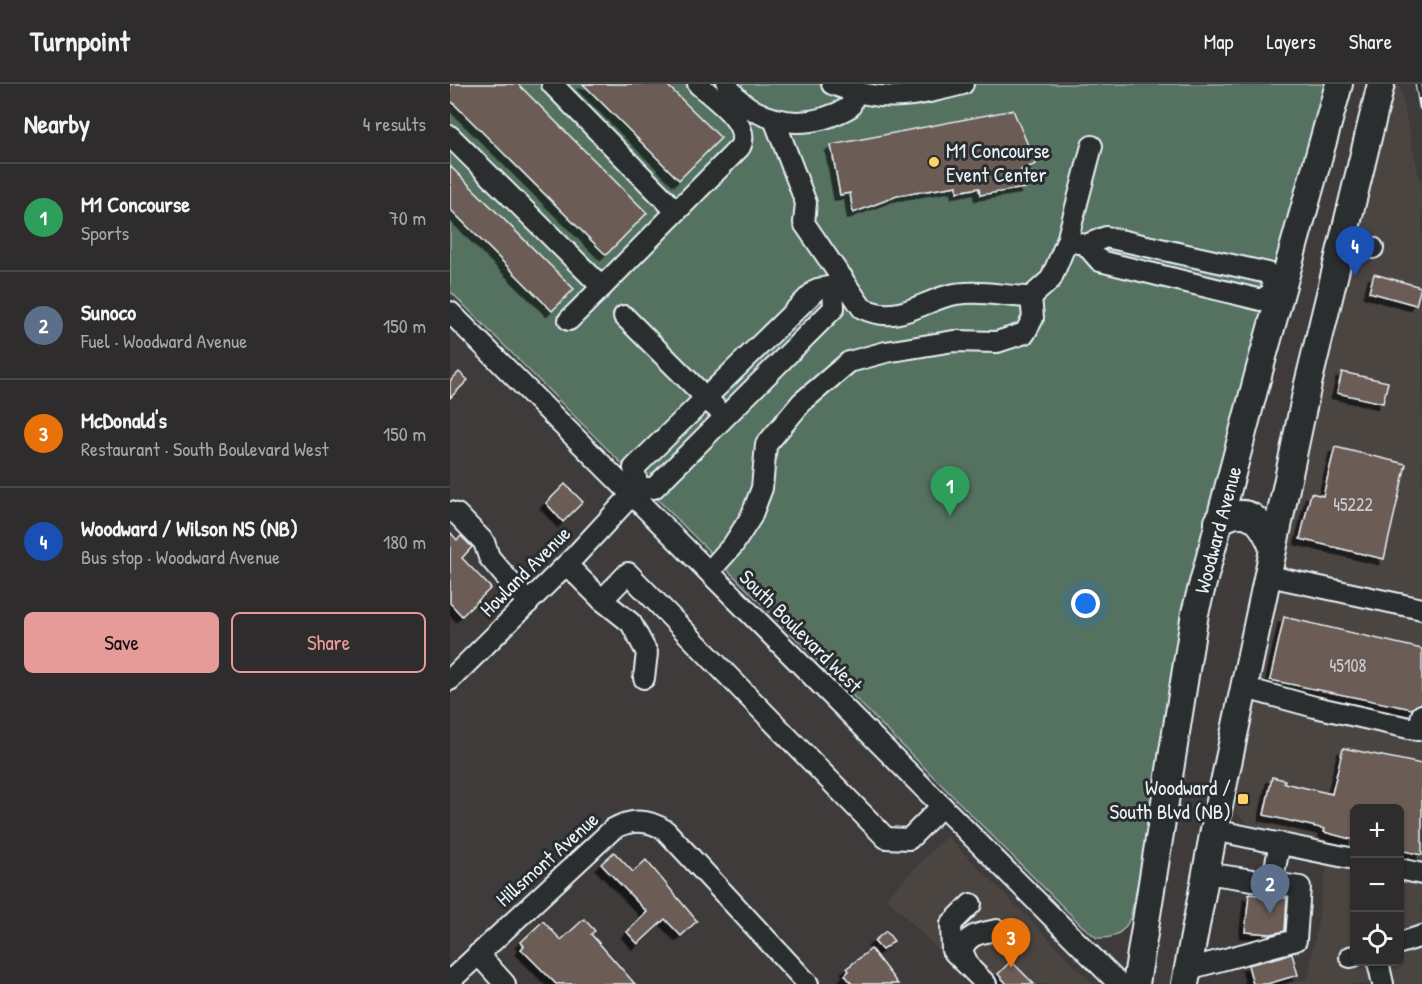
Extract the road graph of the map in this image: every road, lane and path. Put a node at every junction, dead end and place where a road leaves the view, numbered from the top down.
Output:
1 (552, 84) edge
2 (698, 84) edge
3 (727, 84) edge
4 (832, 84) edge
5 (963, 84) edge
6 (1340, 84) edge
7 (1381, 84) edge
8 (855, 92) junction
9 (774, 119) junction
10 (450, 136) edge
11 (1092, 147) dead end
12 (676, 211) junction
13 (1343, 239) junction
14 (1067, 241) junction
15 (1086, 245) junction
16 (1373, 248) dead end
17 (838, 281) junction
18 (602, 287) junction
19 (1279, 291) junction
20 (1031, 297) junction
21 (450, 312) edge
22 (624, 316) dead end
23 (569, 320) dead end
24 (705, 398) junction
25 (725, 418) junction
26 (635, 491) junction
27 (450, 512) edge
28 (1218, 522) junction
29 (1273, 548) junction
30 (567, 564) junction
31 (709, 572) junction
32 (1269, 576) junction
33 (602, 600) junction
34 (528, 603) junction
35 (1422, 609) edge
36 (644, 678) dead end
37 (450, 680) edge
38 (1245, 688) junction
39 (1422, 715) edge
40 (942, 806) junction
41 (1214, 830) junction
42 (1280, 843) junction
43 (1350, 858) edge
44 (1404, 870) edge
45 (1205, 873) junction
46 (1422, 874) edge
47 (1272, 882) junction
48 (971, 904) dead end
49 (997, 930) dead end
50 (1422, 936) edge
51 (1404, 942) edge
52 (478, 954) junction
53 (1379, 966) edge
54 (971, 970) junction
55 (1186, 977) edge
56 (450, 981) edge
57 (506, 984) edge
58 (808, 984) edge
59 (986, 984) edge
60 (1119, 984) edge
61 (1136, 984) edge
62 (1383, 984) edge

1 - 12 street
2 - 12 street
3 - 9 street
4 - 8 street
5 - 8 street
6 - 19 main road, Woodward Avenue
7 - 13 main road
8 - 9 street
9 - 17 street
10 - 18 street
11 - 14 street
12 - 18 street
13 - 16 street
13 - 29 main road
14 - 15 street
14 - 20 street
15 - 19 street
15 - 19 street
17 - 20 street
17 - 24 street
17 - 25 street
18 - 23 street
19 - 28 main road, Woodward Avenue
20 - 31 street
21 - 26 street, South Boulevard West
22 - 24 street
24 - 25 street
24 - 26 street
25 - 26 street
26 - 30 street, Howland Avenue
26 - 31 street, South Boulevard West
27 - 34 street
28 - 29 main road
28 - 61 main road, Woodward Avenue
29 - 32 main road
30 - 33 street
30 - 34 street, Howland Avenue
31 - 40 street, South Boulevard West
32 - 35 street
32 - 38 main road
33 - 36 street
33 - 40 street
34 - 37 street, Howland Avenue
38 - 39 street
38 - 41 main road
40 - 60 street, South Boulevard West
41 - 42 street
41 - 45 main road
42 - 43 street
42 - 47 street
44 - 46 street
45 - 47 street
45 - 55 main road
47 - 55 street
48 - 54 street
49 - 54 street
50 - 51 street
52 - 56 street, Hillsmont Avenue
52 - 57 street
52 - 58 street, Hillsmont Avenue
53 - 62 street
54 - 59 street

